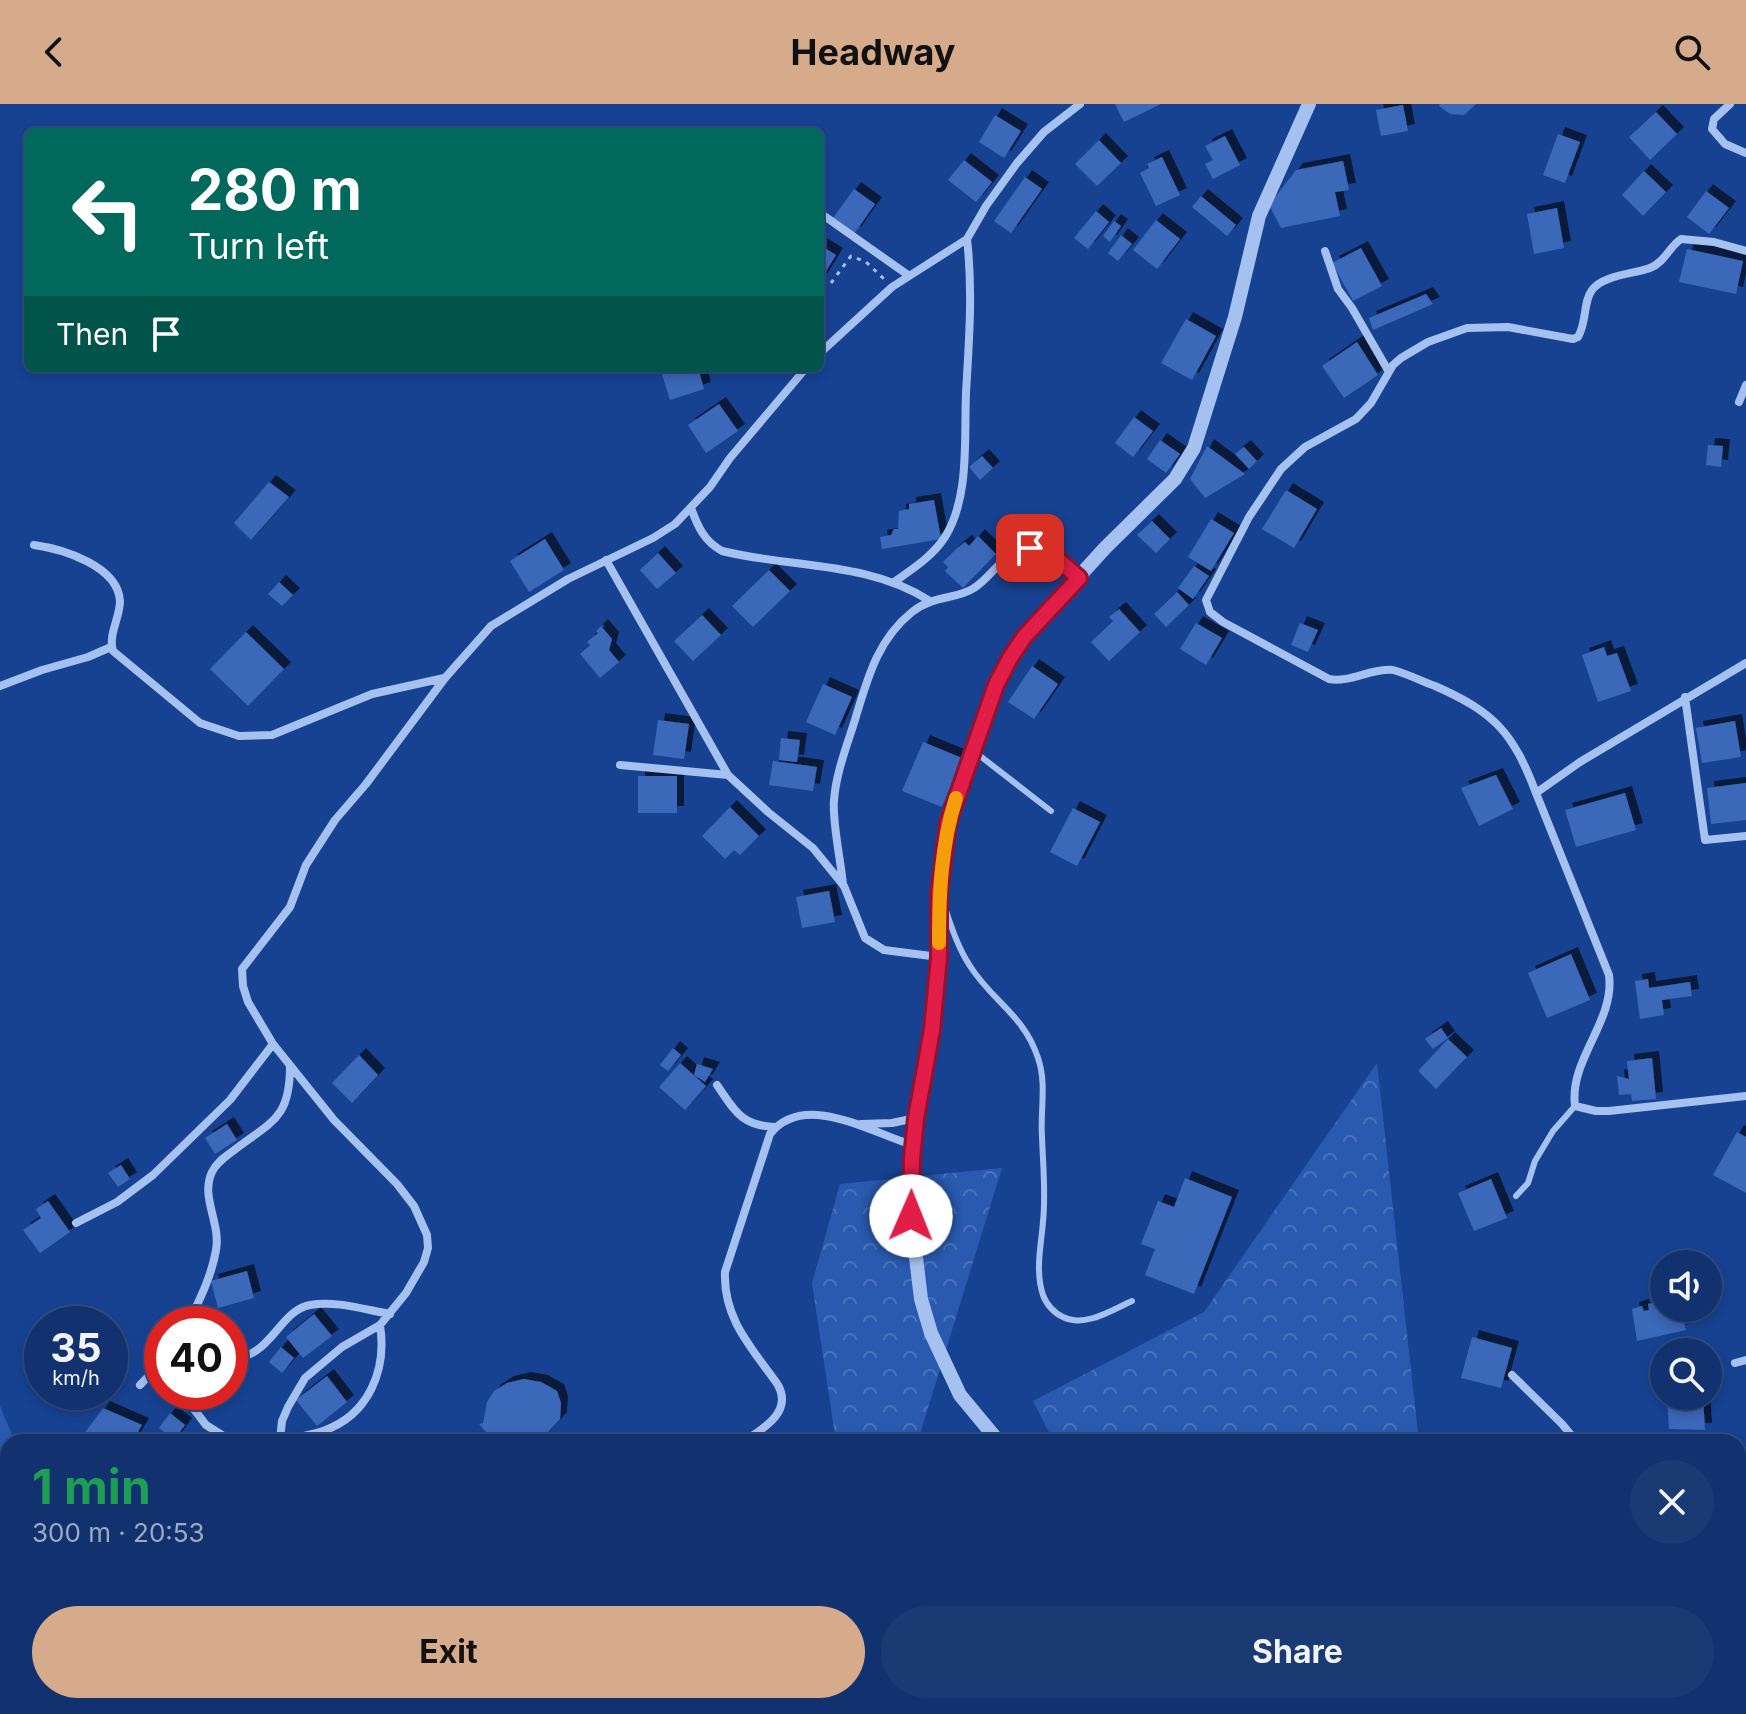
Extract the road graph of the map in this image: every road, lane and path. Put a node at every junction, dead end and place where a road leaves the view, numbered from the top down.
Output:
1 (1080, 104) edge
2 (1309, 104) edge
3 (1730, 104) edge
4 (1746, 153) edge
5 (824, 216) edge
6 (967, 239) junction
7 (1325, 251) dead end
8 (1746, 251) edge
9 (908, 275) junction
10 (831, 283) dead end
11 (892, 287) junction
12 (824, 349) edge
13 (803, 372) edge
14 (1389, 372) junction
15 (1746, 385) edge
16 (1739, 402) dead end
17 (691, 508) junction
18 (34, 545) dead end
19 (606, 560) junction
20 (1079, 578) junction
21 (894, 582) junction
22 (930, 601) junction
23 (111, 647) junction
24 (1746, 663) edge
25 (445, 678) junction
26 (0, 686) edge
27 (1685, 697) junction
28 (973, 750) junction
29 (620, 765) dead end
30 (728, 775) junction
31 (1536, 793) junction
32 (1051, 811) dead end
33 (1746, 836) edge
34 (844, 886) junction
35 (939, 893) junction
36 (939, 957) junction
37 (273, 1044) junction
38 (290, 1065) junction
39 (717, 1085) dead end
40 (1746, 1096) edge
41 (1575, 1106) junction
42 (916, 1118) junction
43 (860, 1124) junction
44 (776, 1127) junction
45 (913, 1145) junction
46 (1516, 1196) dead end
47 (76, 1223) dead end
48 (1132, 1301) dead end
49 (196, 1306) edge
50 (390, 1314) junction
51 (380, 1325) junction
52 (248, 1355) edge
53 (1746, 1360) edge
54 (1735, 1363) dead end
55 (1512, 1375) dead end
56 (144, 1381) edge
57 (140, 1385) dead end
58 (195, 1410) edge
59 (220, 1434) edge
60 (279, 1434) edge
61 (312, 1434) edge
62 (754, 1434) edge
63 (992, 1434) edge
64 (1570, 1434) edge

1 - 6 street
2 - 20 street
3 - 4 street
5 - 9 street
6 - 9 street
6 - 21 street
7 - 14 street
8 - 14 street
9 - 11 street
10 - 11 path
11 - 12 street
13 - 17 street
14 - 31 street
15 - 16 street
17 - 19 street
17 - 21 street
18 - 23 street
19 - 25 street
19 - 30 street
20 - 22 street
20 - 28 street
21 - 22 street
22 - 34 street
23 - 25 street
23 - 26 street
24 - 27 street
25 - 37 street
27 - 31 street
27 - 33 street
28 - 32 lane
28 - 35 street
29 - 30 street
30 - 34 street
31 - 41 street
34 - 36 street
35 - 36 street
35 - 48 lane
36 - 42 street
37 - 38 street
37 - 47 street
38 - 49 street
38 - 50 street
39 - 44 street
40 - 41 street
41 - 46 lane
42 - 43 street
42 - 45 street
43 - 44 street
43 - 45 street
44 - 62 street
45 - 63 street
50 - 51 street
50 - 52 street
51 - 60 street
51 - 61 street
53 - 54 street
55 - 64 street
56 - 57 street
58 - 59 street

